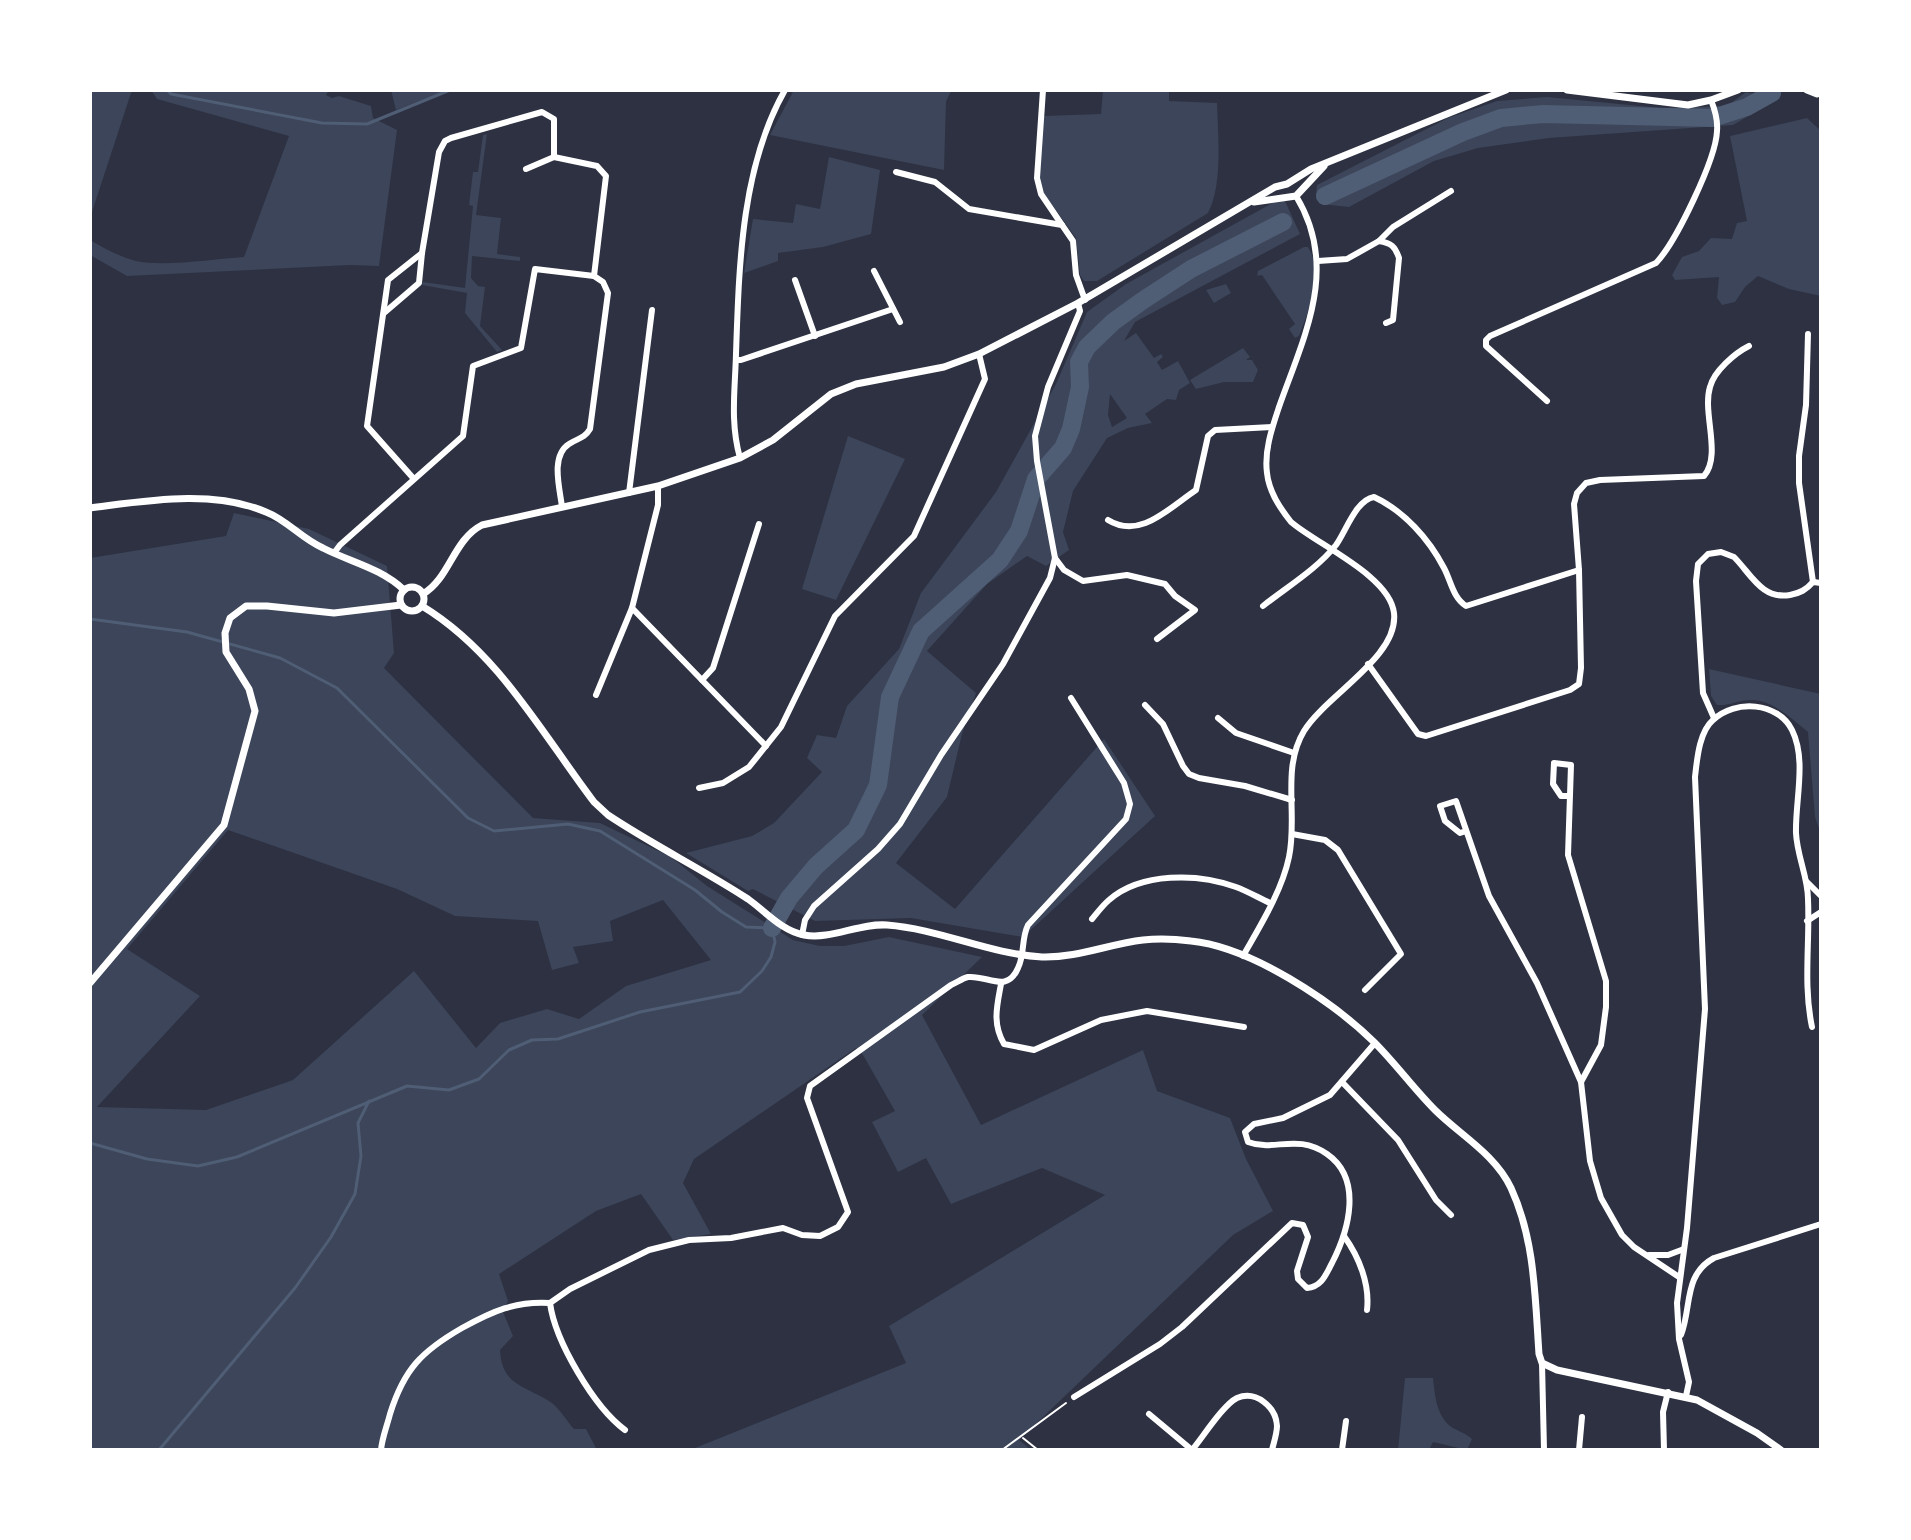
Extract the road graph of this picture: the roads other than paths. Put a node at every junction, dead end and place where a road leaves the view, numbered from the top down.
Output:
1 (785, 90) edge
2 (1043, 90) edge
3 (1478, 90) edge
4 (1500, 90) edge
5 (1506, 90) edge
6 (1567, 90) edge
7 (1738, 90) edge
8 (1807, 90) edge
9 (1578, 91) edge
10 (1817, 94) edge
11 (1478, 100) junction
12 (1711, 100) junction
13 (554, 157) junction
14 (1326, 165) junction
15 (526, 169) dead end
16 (896, 172) dead end
17 (1288, 184) junction
18 (1451, 191) dead end
19 (1295, 196) junction
20 (1250, 203) junction
21 (1062, 225) junction
22 (1379, 241) junction
23 (422, 253) junction
24 (1318, 261) junction
25 (874, 271) dead end
26 (594, 276) junction
27 (795, 280) dead end
28 (1082, 301) junction
29 (893, 309) junction
30 (652, 310) dead end
31 (384, 313) junction
32 (900, 322) dead end
33 (1386, 323) dead end
34 (1808, 334) dead end
35 (815, 336) junction
36 (1749, 346) dead end
37 (979, 354) junction
38 (736, 360) junction
39 (1547, 401) dead end
40 (1272, 427) junction
41 (740, 458) junction
42 (414, 479) junction
43 (658, 486) junction
44 (629, 493) junction
45 (562, 507) junction
46 (90, 508) edge
47 (1108, 520) dead end
48 (759, 524) dead end
49 (1330, 551) junction
50 (334, 553) junction
51 (1055, 558) junction
52 (1579, 570) junction
53 (1813, 582) junction
54 (1821, 583) edge
55 (404, 590) junction
56 (423, 594) junction
57 (401, 605) junction
58 (422, 606) junction
59 (1263, 606) dead end
60 (632, 608) junction
61 (1157, 639) dead end
62 (1368, 664) junction
63 (702, 680) junction
64 (596, 695) dead end
65 (1071, 698) dead end
66 (1145, 705) dead end
67 (1218, 718) dead end
68 (1714, 718) junction
69 (766, 746) junction
70 (1294, 753) junction
71 (699, 788) dead end
72 (1569, 796) junction
73 (1292, 800) junction
74 (1466, 831) junction
75 (1292, 834) junction
76 (1807, 882) junction
77 (1821, 896) edge
78 (1270, 903) junction
79 (1821, 912) edge
80 (1092, 919) dead end
81 (1807, 921) junction
82 (802, 935) junction
83 (1023, 954) junction
84 (1243, 956) junction
85 (90, 983) edge
86 (1001, 984) junction
87 (1365, 990) dead end
88 (1244, 1027) dead end
89 (1812, 1027) dead end
90 (1375, 1043) junction
91 (1342, 1082) junction
92 (1581, 1082) junction
93 (1451, 1215) dead end
94 (1821, 1224) edge
95 (1344, 1236) junction
96 (1684, 1249) junction
97 (1646, 1255) junction
98 (1679, 1277) junction
99 (550, 1303) junction
100 (1367, 1310) dead end
101 (1679, 1339) junction
102 (1542, 1363) junction
103 (1668, 1392) junction
104 (1686, 1396) junction
105 (1074, 1397) road end
106 (1149, 1414) dead end
107 (1582, 1417) dead end
108 (1346, 1421) dead end
109 (625, 1430) dead end
110 (381, 1450) edge
111 (1192, 1450) edge
112 (1272, 1450) edge
113 (1342, 1450) edge
114 (1544, 1450) edge
115 (1579, 1450) edge
116 (1664, 1450) edge
117 (1781, 1450) edge

1 - 38 street
2 - 21 street
3 - 11 street
4 - 5 street
4 - 11 street
6 - 9 street
7 - 12 street
8 - 10 street
9 - 12 street
11 - 14 street
12 - 39 street
13 - 15 street
13 - 23 street
13 - 26 street
14 - 17 street
14 - 19 street
16 - 21 street
17 - 19 street
17 - 20 street
18 - 22 street
19 - 20 street
19 - 24 street
20 - 28 street
21 - 28 street
22 - 24 street
22 - 33 street
23 - 31 street
23 - 31 street
24 - 40 street
25 - 29 street
26 - 42 street
26 - 45 street
27 - 35 street
28 - 37 street
28 - 51 street
29 - 32 street
29 - 35 street
30 - 44 street
31 - 42 street
34 - 53 street
35 - 38 street
36 - 52 street
37 - 41 street
37 - 69 street
38 - 41 street
40 - 47 street
40 - 49 street
41 - 43 street
42 - 50 street
43 - 44 street
43 - 60 street
44 - 45 street
45 - 56 street
46 - 50 street
48 - 63 street
49 - 52 street
49 - 59 street
49 - 62 street
50 - 55 street
51 - 61 street
51 - 82 street
52 - 62 street
53 - 54 street
53 - 68 street
55 - 56 street
55 - 57 street
56 - 58 street
57 - 58 street
57 - 85 street
58 - 82 street
60 - 63 street
60 - 64 street
62 - 70 street
63 - 69 street
65 - 83 street
66 - 73 street
67 - 70 street
68 - 76 street
68 - 96 street
69 - 71 street
70 - 73 street
72 - 72 street
72 - 92 street
73 - 75 street
74 - 74 street
74 - 92 street
75 - 78 street
75 - 87 street
76 - 77 street
76 - 81 street
78 - 80 street
78 - 84 street
79 - 81 street
81 - 89 street
82 - 83 street
83 - 84 street
83 - 86 street
84 - 90 street
86 - 88 street
86 - 99 street
90 - 91 street
90 - 102 street
91 - 93 street
91 - 95 street
92 - 97 street
94 - 101 street
95 - 100 street
95 - 105 street
96 - 97 street
96 - 98 street
97 - 98 street
98 - 101 street
99 - 109 street
99 - 110 street
101 - 104 street
102 - 103 street
102 - 114 street
103 - 104 street
103 - 116 street
104 - 117 street
106 - 111 street
107 - 115 street
108 - 113 street
111 - 112 street

